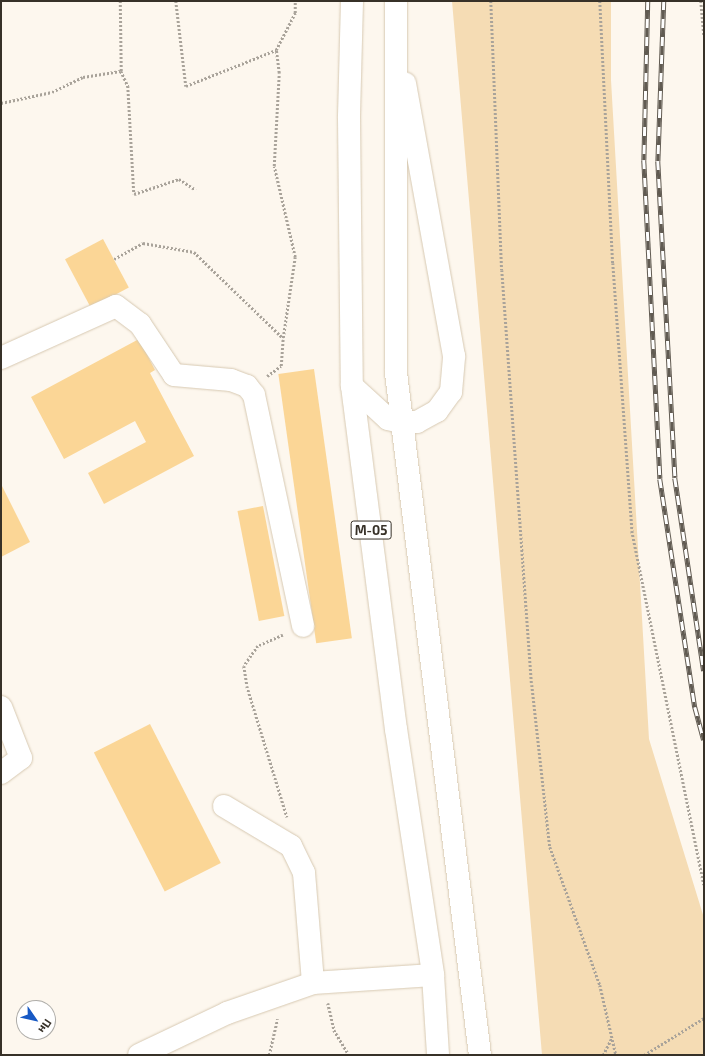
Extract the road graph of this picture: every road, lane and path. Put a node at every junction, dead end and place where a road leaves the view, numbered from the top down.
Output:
1 (120, 1) edge
2 (176, 1) edge
3 (295, 1) edge
4 (352, 1) edge
5 (396, 1) edge
6 (402, 1) edge
7 (490, 1) edge
8 (600, 1) edge
9 (701, 1) edge
10 (395, 34) junction
11 (704, 34) edge
12 (276, 50) junction
13 (121, 71) junction
14 (1, 103) edge
15 (196, 190) dead end
16 (114, 260) dead end
17 (283, 338) junction
18 (1, 358) edge
19 (352, 386) junction
20 (254, 395) junction
21 (401, 422) junction
22 (303, 626) joint
23 (1, 707) edge
24 (1, 773) edge
25 (224, 806) dead end
26 (288, 821) dead end
27 (704, 885) edge
28 (433, 975) junction
29 (319, 983) junction
30 (286, 992) junction
31 (704, 1018) edge
32 (612, 1037) junction
33 (139, 1055) edge
34 (269, 1055) edge
35 (349, 1055) edge
36 (438, 1055) edge
37 (480, 1055) edge
38 (603, 1055) edge
39 (616, 1055) edge
40 (644, 1055) edge

1 - 13 path
2 - 12 path
3 - 12 path
4 - 19 main road, М-05
5 - 10 main road
6 - 10 main road
7 - 32 path
8 - 27 path
9 - 11 path
10 - 21 main road
10 - 21 main road
12 - 17 path
13 - 14 path
13 - 15 path
16 - 17 path
17 - 20 path
18 - 20 main road
19 - 21 main road
19 - 28 main road, М-05
20 - 22 main road
21 - 37 main road
22 - 26 path
23 - 24 main road
25 - 29 main road
28 - 29 main road
28 - 36 main road, М-05
29 - 30 main road
29 - 35 path
30 - 33 main road
30 - 34 path
31 - 40 path
32 - 38 path
32 - 39 path

